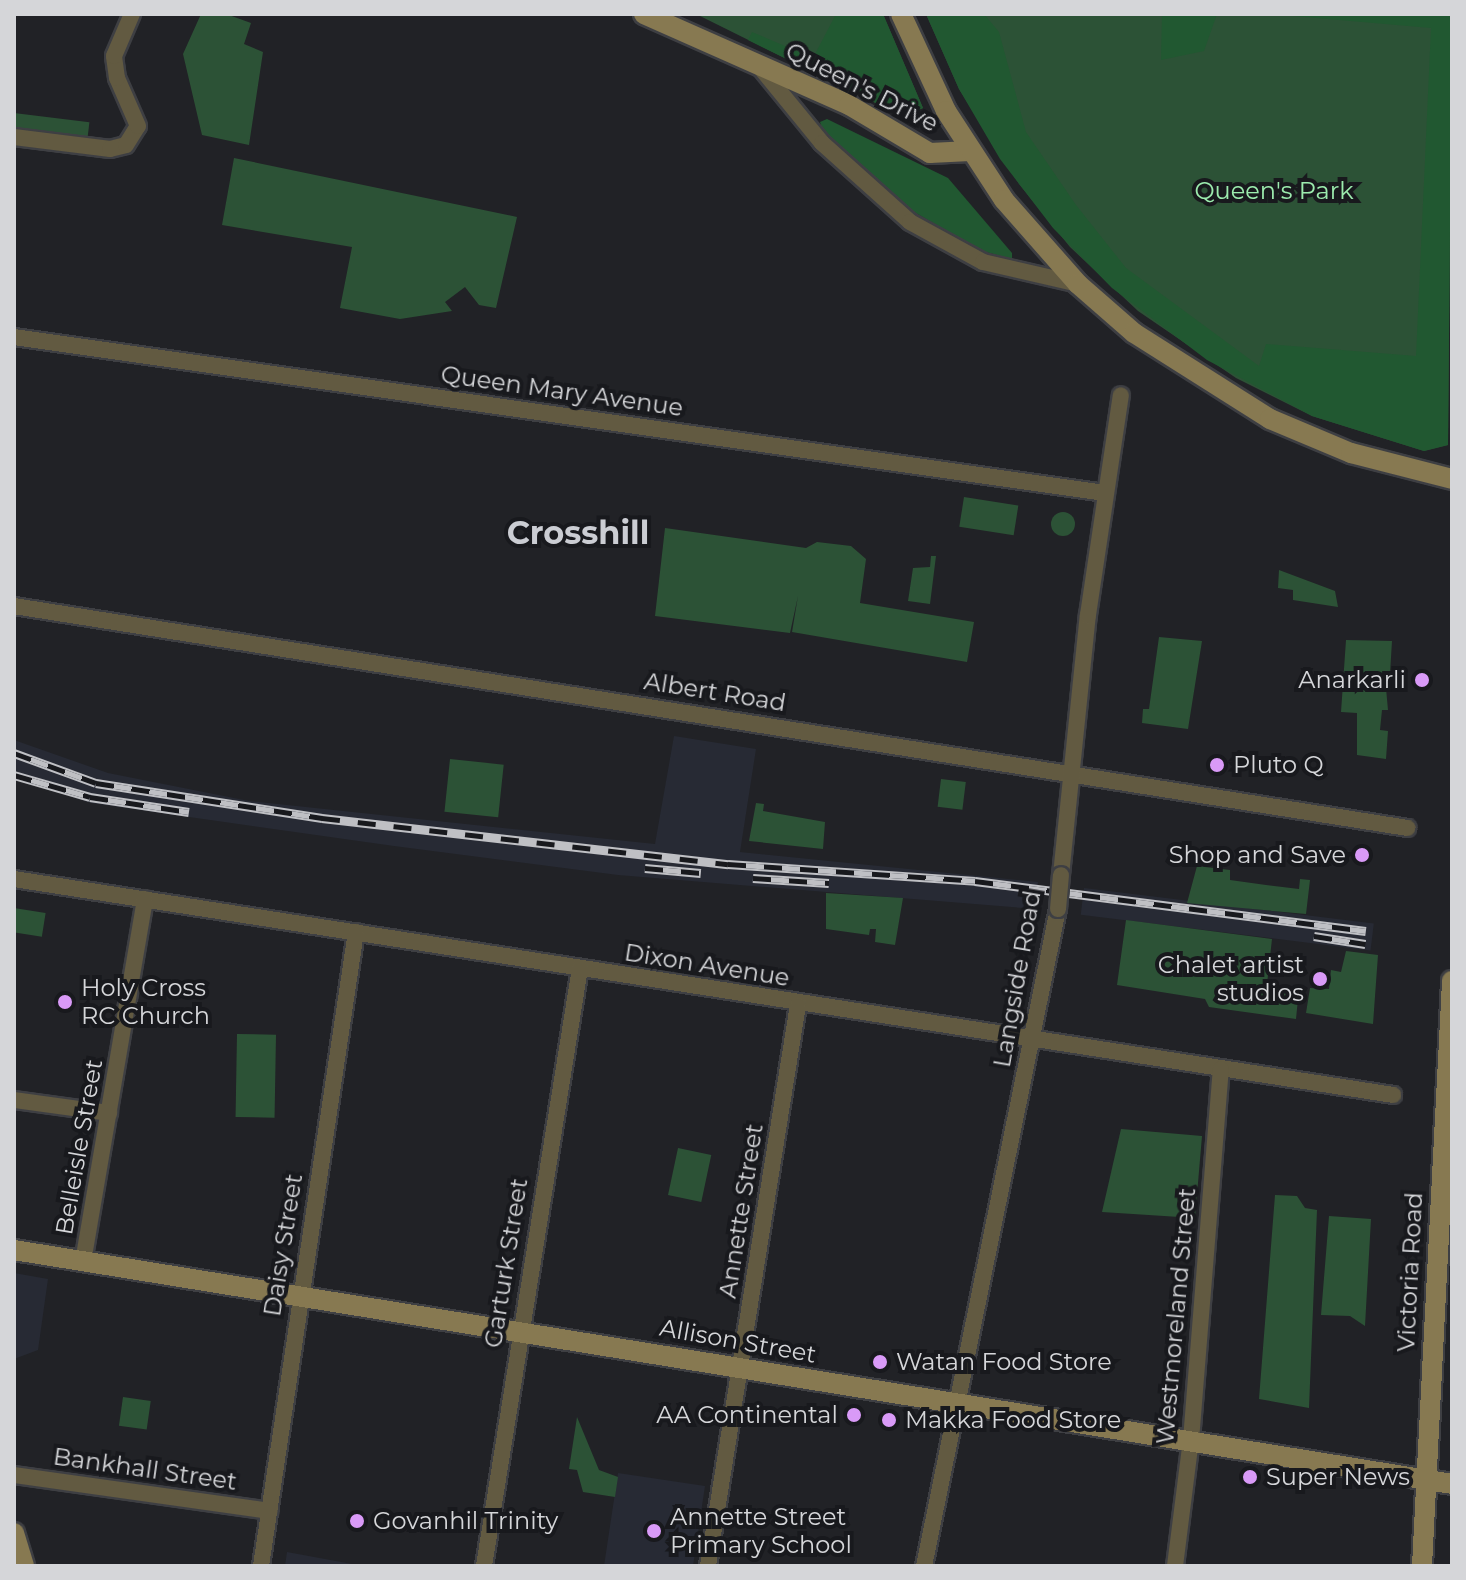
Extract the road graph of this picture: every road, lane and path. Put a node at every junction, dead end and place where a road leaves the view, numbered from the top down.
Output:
1 (132, 14) edge
2 (644, 14) edge
3 (901, 14) edge
4 (756, 61) junction
5 (14, 137) edge
6 (970, 151) junction
7 (1078, 284) junction
8 (14, 337) edge
9 (1121, 395) dead end
10 (1452, 479) edge
11 (1104, 493) junction
12 (14, 606) edge
13 (1073, 777) junction
14 (1407, 828) dead end
15 (14, 879) edge
16 (145, 899) junction
17 (356, 932) junction
18 (580, 968) junction
19 (1452, 981) edge
20 (798, 1005) junction
21 (1034, 1040) junction
22 (1221, 1069) junction
23 (1393, 1095) dead end
24 (14, 1100) edge
25 (109, 1113) junction
26 (14, 1250) edge
27 (83, 1262) junction
28 (299, 1296) junction
29 (519, 1331) junction
30 (741, 1368) junction
31 (958, 1407) junction
32 (1191, 1440) junction
33 (14, 1475) edge
34 (1426, 1480) junction
35 (1452, 1484) edge
36 (269, 1511) junction
37 (14, 1533) edge
38 (24, 1566) edge
39 (261, 1566) edge
40 (484, 1566) edge
41 (708, 1566) edge
42 (924, 1566) edge
43 (1175, 1566) edge
44 (1422, 1566) edge

1 - 5 street
2 - 4 street, Queen's Drive
3 - 6 street
4 - 6 street, Queen's Drive
4 - 7 street
6 - 7 street
7 - 10 street
8 - 11 street, Queen Mary Avenue
9 - 11 street, Langside Road
11 - 13 street, Langside Road
12 - 13 street, Albert Road
13 - 14 street, Albert Road
13 - 21 street, Langside Road, bridge
15 - 16 street, Dixon Avenue
16 - 17 street, Dixon Avenue
16 - 25 street, Belleisle Street
17 - 18 street, Dixon Avenue
17 - 28 street, Daisy Street
18 - 20 street, Dixon Avenue
18 - 29 street, Garturk Street
19 - 34 street, Victoria Road
20 - 21 street, Dixon Avenue
20 - 30 street, Annette Street
21 - 22 street, Dixon Avenue
21 - 31 street, Langside Road
22 - 23 street, Dixon Avenue
22 - 32 street, Westmoreland Street
24 - 25 street
25 - 27 street, Belleisle Street
26 - 27 street, Allison Street
27 - 28 street, Allison Street
28 - 29 street, Allison Street
28 - 36 street, Daisy Street
29 - 30 street, Allison Street
29 - 40 street, Garturk Street
30 - 31 street, Allison Street
30 - 41 street, Annette Street
31 - 32 street, Allison Street
31 - 42 street, Langside Road
32 - 34 street, Allison Street
32 - 43 street, Westmoreland Street
33 - 36 street, Bankhall Street
34 - 35 street, Allison Street
34 - 44 street, Victoria Road
36 - 39 street, Daisy Street
37 - 38 street

